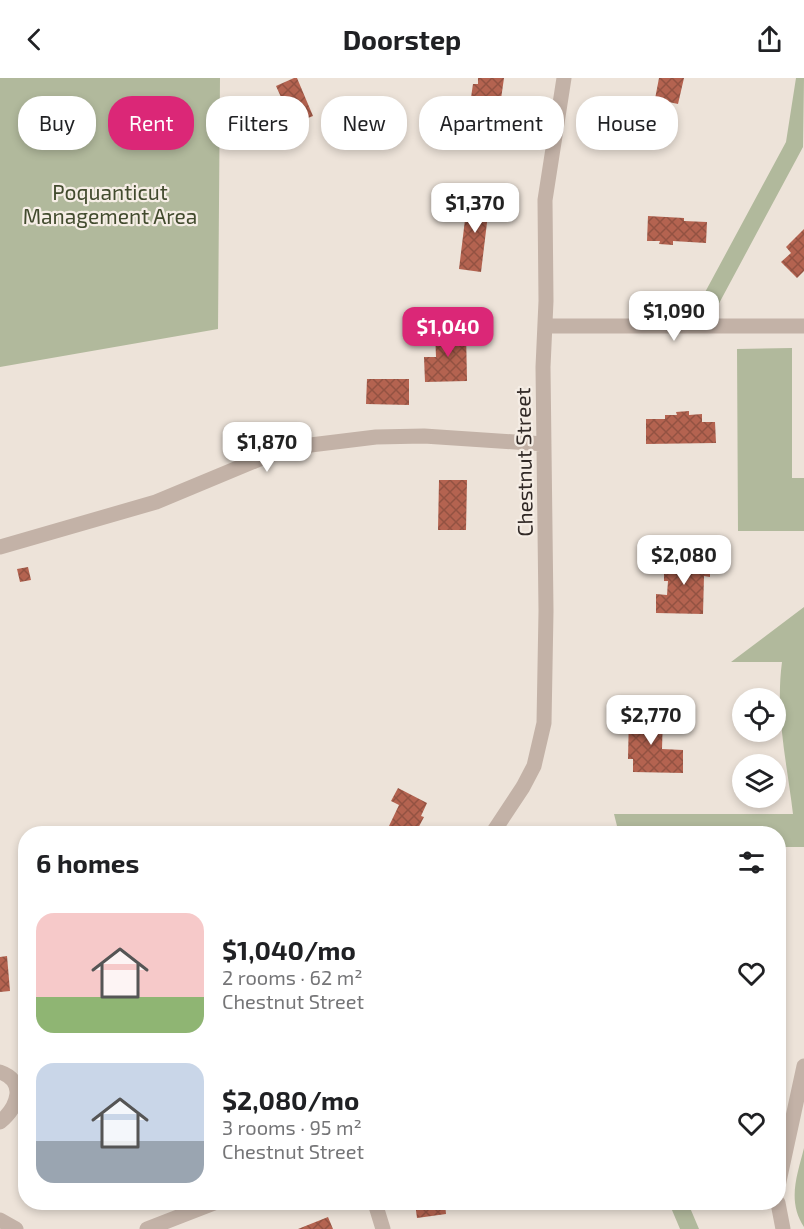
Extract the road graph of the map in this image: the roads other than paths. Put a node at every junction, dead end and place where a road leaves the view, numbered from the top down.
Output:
1 (564, 78) edge
2 (545, 326) junction
3 (804, 326) edge
4 (544, 444) junction
5 (0, 547) edge
6 (497, 826) edge
7 (804, 1066) edge
8 (0, 1072) edge
9 (0, 1122) edge
10 (786, 1149) edge
11 (196, 1210) edge
12 (377, 1210) edge
13 (779, 1210) edge
14 (0, 1220) edge
15 (16, 1229) edge
16 (147, 1229) edge
17 (383, 1229) edge
18 (783, 1229) edge

1 - 2 street, Chestnut Street
2 - 3 street
2 - 4 street, Chestnut Street
4 - 5 street
4 - 6 street, Chestnut Street
7 - 10 street
8 - 9 street
11 - 16 street
12 - 17 street
13 - 18 street
14 - 15 street

